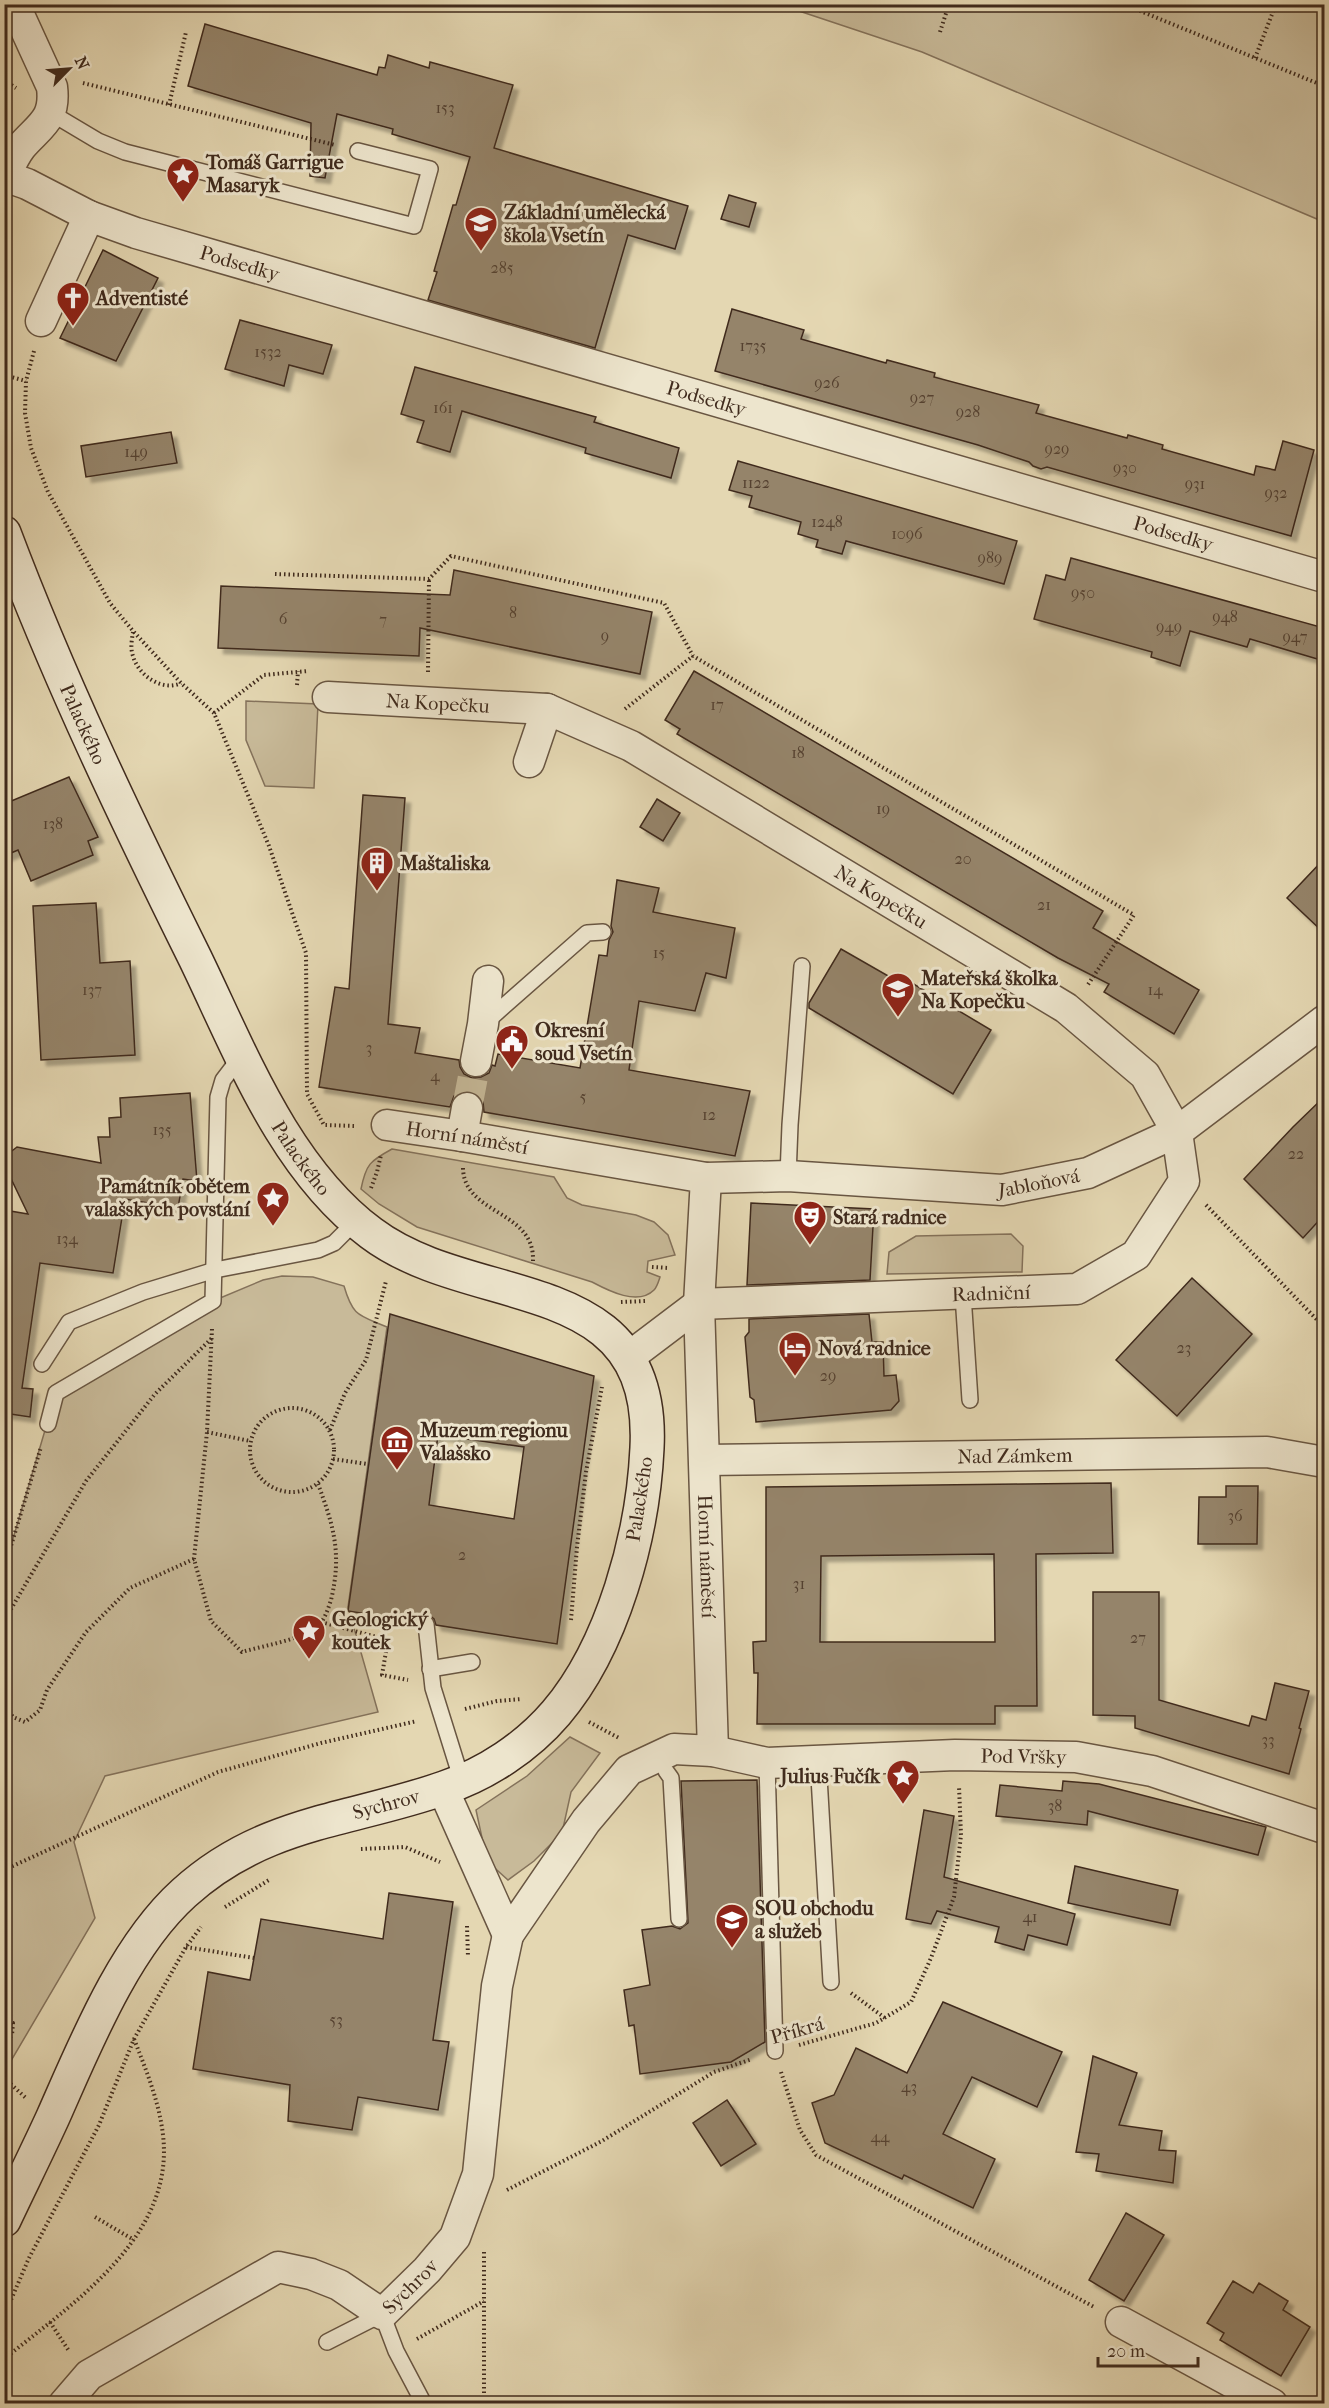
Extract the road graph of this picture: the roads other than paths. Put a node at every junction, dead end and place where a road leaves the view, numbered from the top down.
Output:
1 (14, 4) edge
2 (51, 113) junction
3 (358, 151) road end
4 (5, 176) edge
5 (89, 216) junction
6 (41, 321) road end
7 (4, 533) edge
8 (1324, 577) edge
9 (328, 697) dead end
10 (547, 709) junction
11 (529, 762) dead end
12 (603, 932) dead end
13 (802, 966) dead end
14 (488, 981) dead end
15 (1324, 1021) edge
16 (483, 1024) junction
17 (242, 1055) junction
18 (476, 1061) tunnel mouth
19 (387, 1125) road end
20 (1177, 1132) junction
21 (788, 1176) junction
22 (706, 1178) junction
23 (356, 1221) junction
24 (215, 1270) junction
25 (963, 1295) junction
26 (699, 1304) junction
27 (629, 1357) junction
28 (42, 1364) dead end
29 (970, 1400) dead end
30 (48, 1424) dead end
31 (705, 1460) junction
32 (1324, 1462) edge
33 (426, 1624) dead end
34 (598, 1645) joint
35 (472, 1662) dead end
36 (430, 1670) junction
37 (713, 1751) junction
38 (818, 1760) junction
39 (767, 1763) junction
40 (661, 1764) junction
41 (453, 1785) junction
42 (1324, 1828) edge
43 (679, 1919) dead end
44 (508, 1935) junction
45 (831, 1982) dead end
46 (775, 2051) road end
47 (4, 2220) edge
48 (382, 2314) junction
49 (1121, 2322) road end
50 (327, 2342) dead end
51 (64, 2403) edge
52 (424, 2403) edge
53 (1272, 2403) edge

1 - 2 street
2 - 3 lane
2 - 4 street
4 - 5 street, Podsedky
5 - 6 street
5 - 8 street, Podsedky
7 - 17 street, Palackého
9 - 10 street, Na Kopečku
10 - 11 street
10 - 20 street, Na Kopečku
12 - 16 lane
13 - 21 lane
14 - 16 street
15 - 20 street, Jabloňová
16 - 18 street
17 - 23 street, Palackého
17 - 24 lane
19 - 22 street, Horní náměstí
20 - 21 street, Jabloňová
20 - 25 street, Radniční
21 - 22 street, Jabloňová
22 - 26 street, Horní náměstí
23 - 24 lane
23 - 27 street, Palackého
24 - 28 lane
24 - 30 lane
25 - 26 street, Radniční
25 - 29 lane
26 - 27 street
26 - 31 street, Horní náměstí
27 - 34 street, Palackého
31 - 32 street, Nad Zámkem
31 - 37 street, Horní náměstí
33 - 36 lane
34 - 41 street, Sychrov
35 - 36 lane
36 - 41 lane
37 - 39 street, Pod Vršky
37 - 40 street
38 - 39 street, Pod Vršky
38 - 42 street, Pod Vršky
38 - 45 lane
39 - 46 lane
40 - 43 lane
40 - 44 street, Sychrov
41 - 44 street, Sychrov
41 - 47 street, Sychrov
44 - 48 street, Sychrov
48 - 50 lane
48 - 51 street, Sychrov
48 - 52 lane
49 - 53 street

